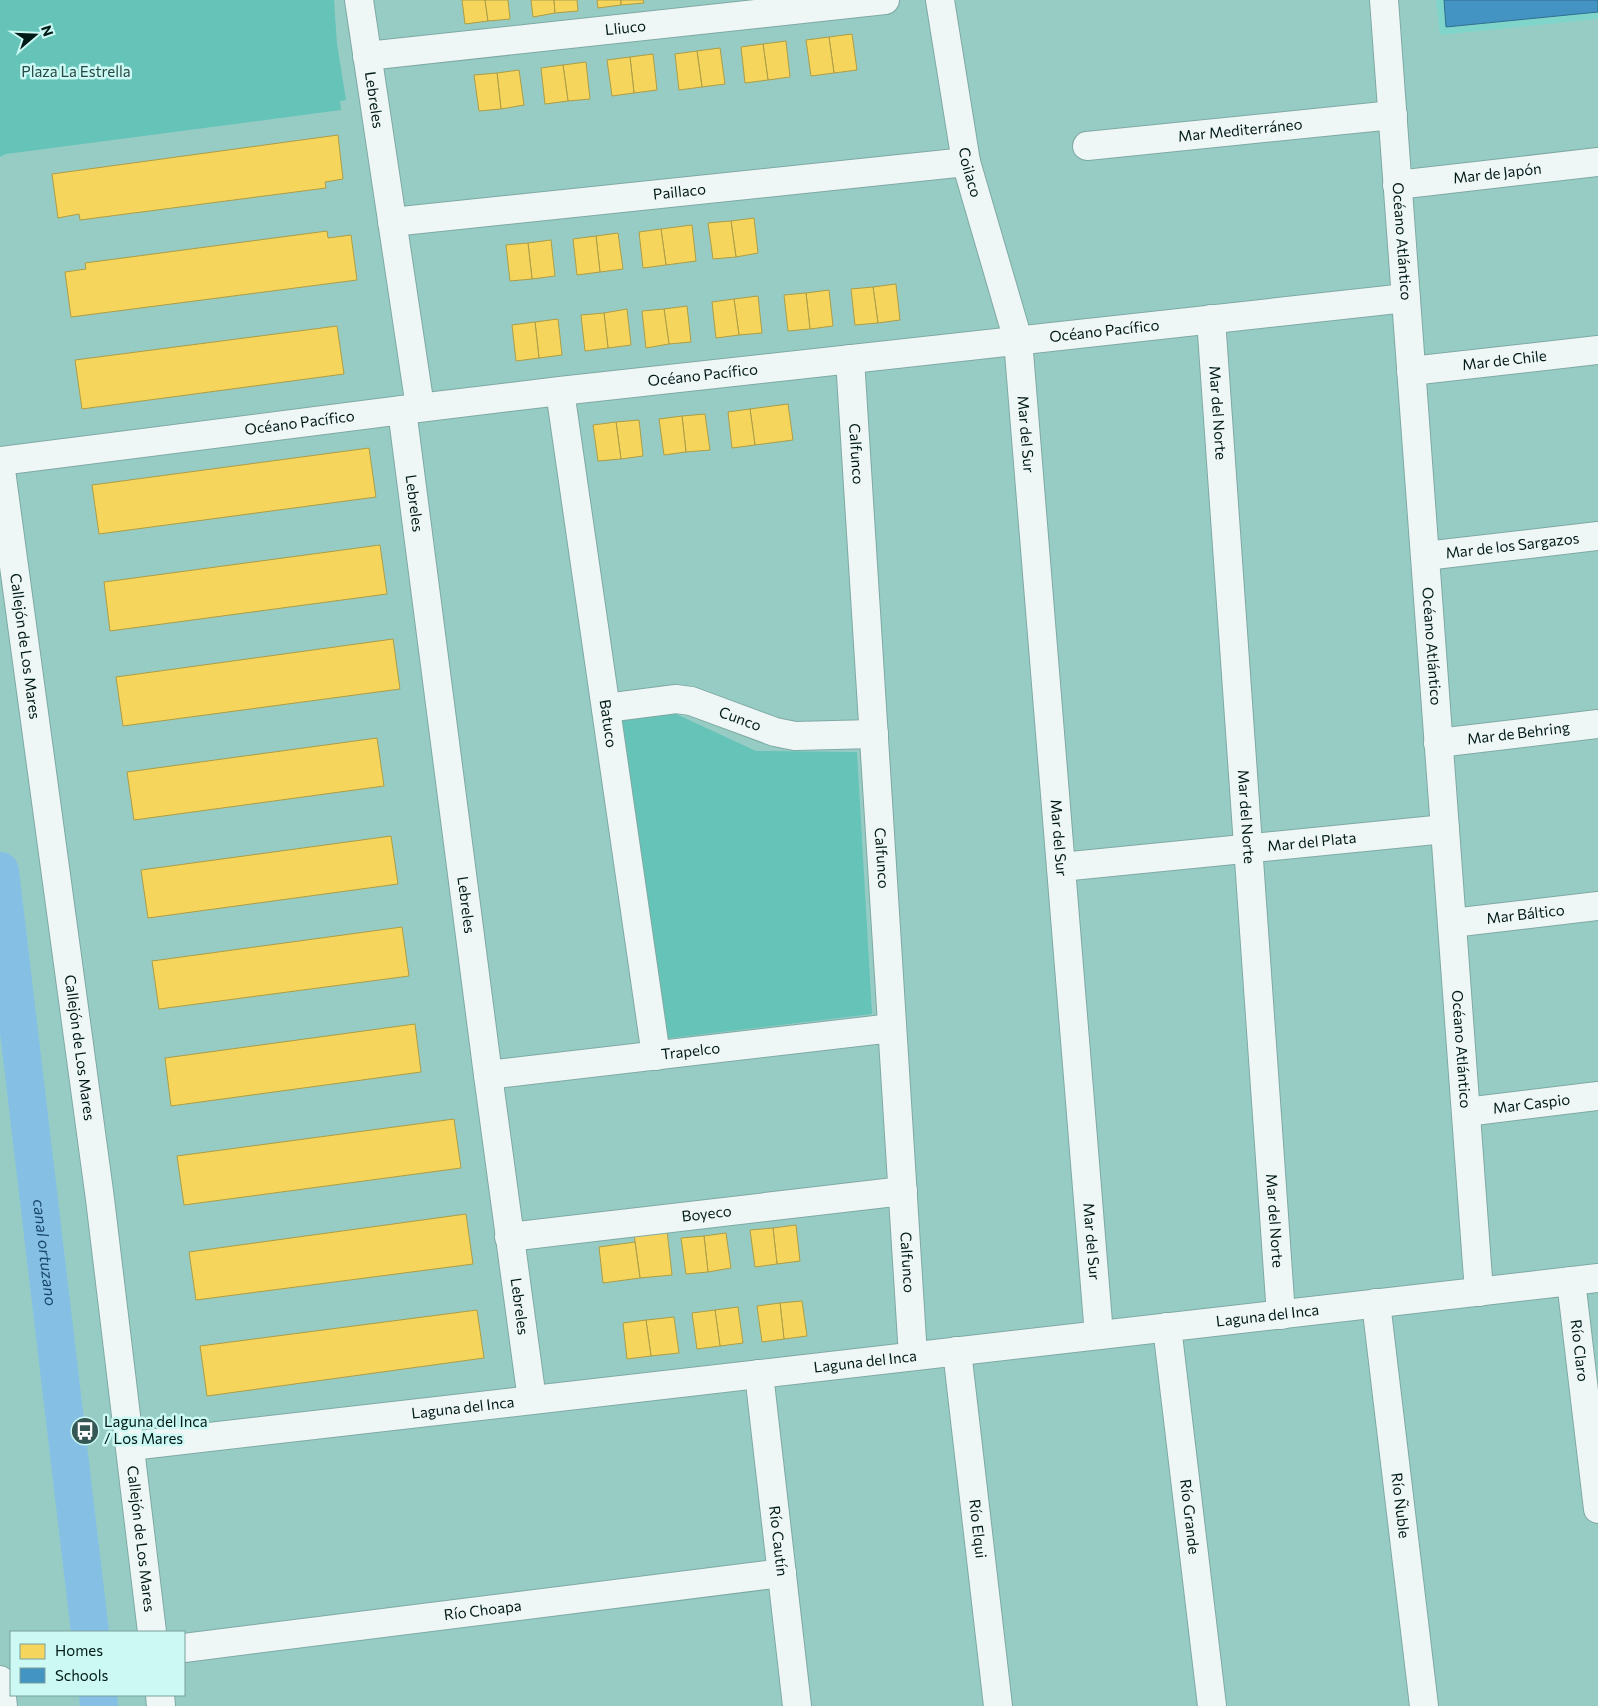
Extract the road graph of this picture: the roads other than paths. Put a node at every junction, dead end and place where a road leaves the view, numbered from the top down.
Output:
1 (359, 0) edge
2 (885, 0) edge
3 (940, 0) edge
4 (1384, 0) edge
5 (367, 56) junction
6 (1393, 115) junction
7 (1087, 146) dead end
8 (966, 162) junction
9 (1598, 162) edge
10 (1398, 185) junction
11 (392, 222) junction
12 (1406, 298) junction
13 (1211, 319) junction
14 (1018, 340) junction
15 (1598, 350) edge
16 (850, 359) junction
17 (1411, 371) junction
18 (560, 391) junction
19 (411, 408) junction
20 (0, 462) edge
21 (1598, 536) edge
22 (1425, 556) junction
23 (606, 708) junction
24 (1598, 724) edge
25 (874, 734) junction
26 (1438, 743) junction
27 (1445, 829) junction
28 (1248, 849) junction
29 (1060, 867) junction
30 (1598, 906) edge
31 (1452, 923) junction
32 (892, 1028) junction
33 (656, 1056) junction
34 (488, 1075) junction
35 (1598, 1096) edge
36 (1466, 1112) junction
37 (903, 1191) junction
38 (510, 1237) junction
39 (1598, 1278) edge
40 (1572, 1281) junction
41 (1479, 1292) junction
42 (1376, 1304) junction
43 (1281, 1315) junction
44 (1167, 1327) junction
45 (1099, 1335) junction
46 (957, 1351) junction
47 (913, 1356) junction
48 (759, 1374) junction
49 (532, 1400) junction
50 (131, 1446) junction
51 (1598, 1509) edge
52 (782, 1573) junction
53 (152, 1631) edge
54 (185, 1648) edge
55 (0, 1680) edge
56 (3, 1706) edge
57 (797, 1706) edge
58 (998, 1706) edge
59 (1212, 1706) edge
60 (1424, 1706) edge

1 - 5 street, Lebreles
2 - 5 street, Lliuco
3 - 8 street, Coilaco
4 - 6 street, Océano Atlántico
5 - 11 street, Lebreles
6 - 7 street, Mar Mediterráneo
6 - 10 street, Océano Atlántico
8 - 11 street, Paillaco
8 - 14 street, Coilaco
9 - 10 street, Mar de Japón
10 - 12 street, Océano Atlántico
11 - 19 street, Lebreles
12 - 13 street, Océano Pacífico
12 - 17 street, Océano Atlántico
13 - 14 street, Océano Pacífico
13 - 28 street, Mar del Norte
14 - 16 street, Océano Pacífico
14 - 29 street, Mar del Sur
15 - 17 street, Mar de Chile
16 - 18 street, Océano Pacífico
16 - 25 street, Calfunco
17 - 22 street, Océano Atlántico
18 - 19 street, Océano Pacífico
18 - 23 street, Batuco
19 - 20 street, Océano Pacífico
19 - 34 street, Lebreles
20 - 50 street, Callejón de Los Mares
21 - 22 street, Mar de los Sargazos
22 - 26 street, Océano Atlántico
23 - 25 street, Cunco
23 - 33 street, Batuco
24 - 26 street, Mar de Behring
25 - 32 street, Calfunco
26 - 27 street, Océano Atlántico
27 - 28 street, Mar del Plata
27 - 31 street, Océano Atlántico
28 - 29 street, Mar del Plata
28 - 43 street, Mar del Norte
29 - 45 street, Mar del Sur
30 - 31 street, Mar Báltico
31 - 36 street, Océano Atlántico
32 - 33 street, Trapelco
32 - 37 street, Calfunco
33 - 34 street, Trapelco
34 - 38 street, Lebreles
35 - 36 street, Mar Caspio
36 - 41 street, Océano Atlántico
37 - 38 street, Boyeco
37 - 47 street, Calfunco
38 - 49 street, Lebreles
39 - 40 street, Laguna del Inca
40 - 41 street, Laguna del Inca
40 - 51 street, Río Claro
41 - 42 street, Laguna del Inca
42 - 43 street, Laguna del Inca
42 - 60 street, Río Ñuble
43 - 44 street, Laguna del Inca
44 - 45 street, Laguna del Inca
44 - 59 street, Río Grande
45 - 46 street, Laguna del Inca
46 - 47 street, Laguna del Inca
46 - 58 street, Río Elqui
47 - 48 street, Laguna del Inca
48 - 49 street, Laguna del Inca
48 - 52 street, Río Cautín
49 - 50 street, Laguna del Inca
50 - 53 street, Callejón de Los Mares
52 - 54 street, Río Choapa
52 - 57 street, Río Cautín
55 - 56 street

